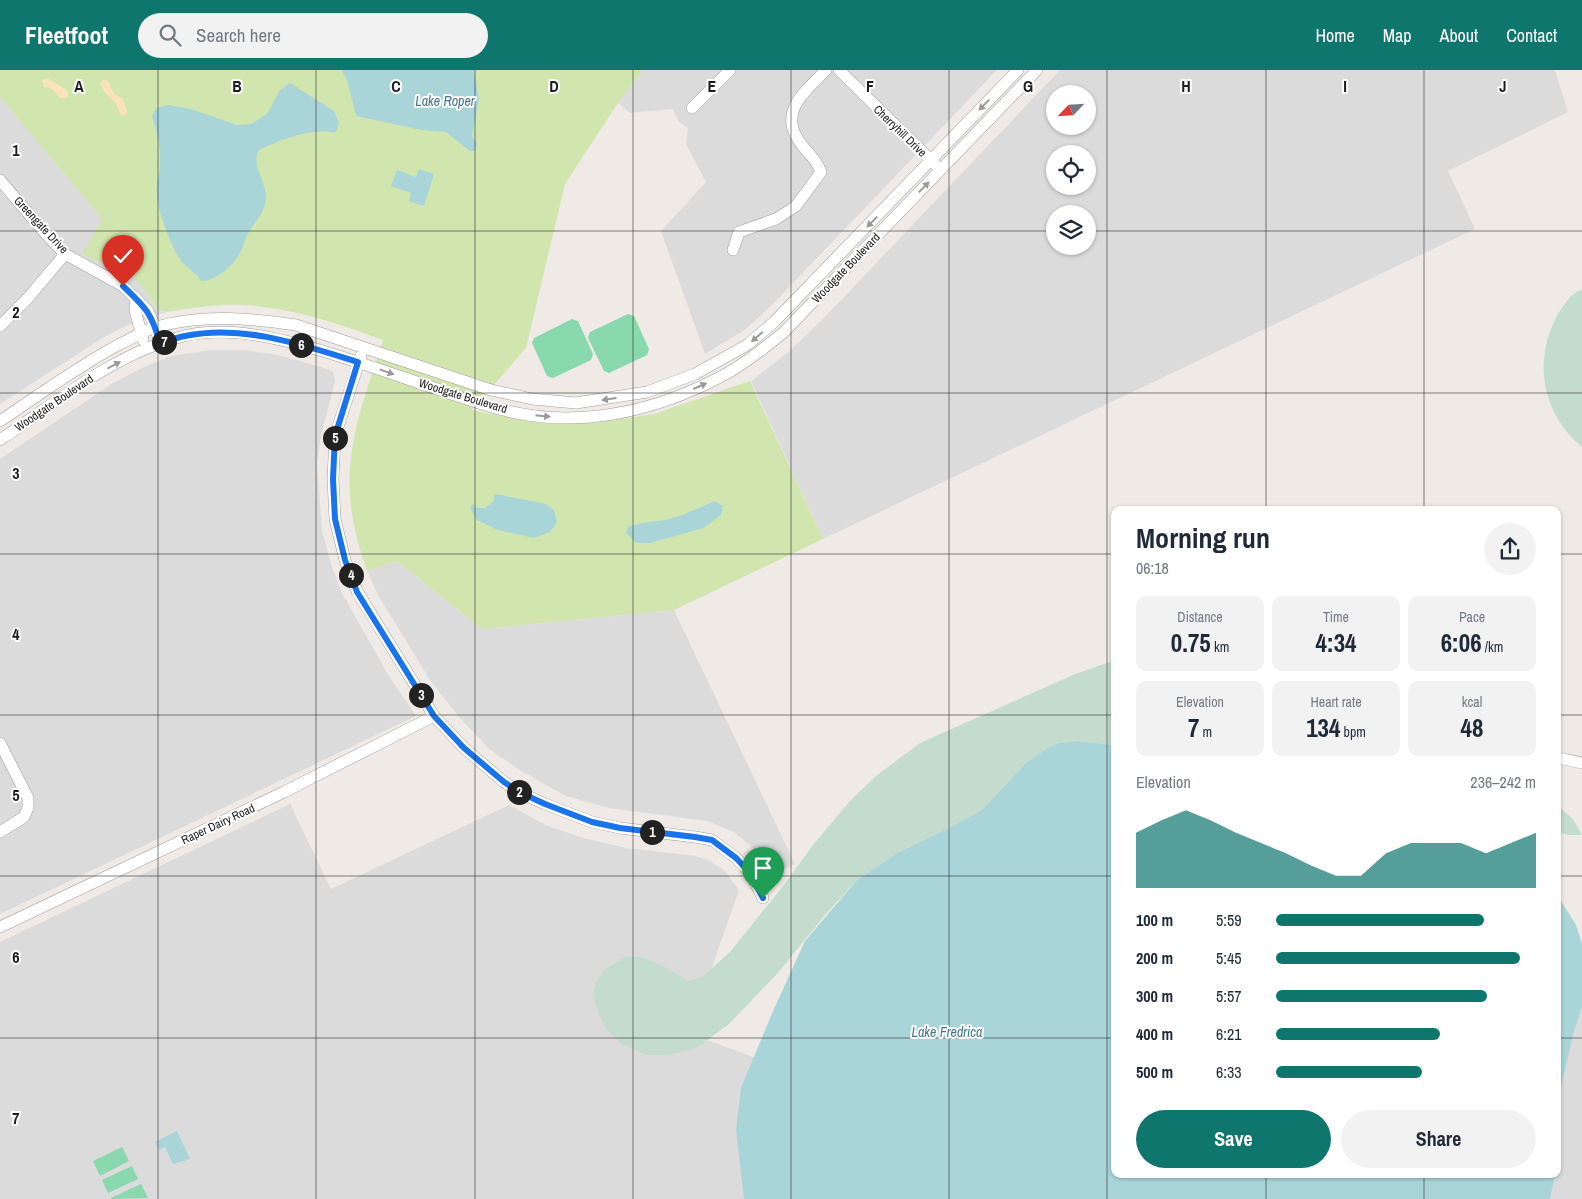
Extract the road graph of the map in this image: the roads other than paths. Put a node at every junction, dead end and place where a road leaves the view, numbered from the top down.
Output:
1 (730, 70) edge
2 (826, 70) edge
3 (839, 70) edge
4 (1018, 70) edge
5 (1037, 70) edge
6 (692, 108) dead end
7 (931, 160) junction
8 (941, 170) junction
9 (0, 180) edge
10 (897, 196) junction
11 (888, 205) junction
12 (906, 206) junction
13 (897, 215) junction
14 (733, 250) dead end
15 (65, 254) junction
16 (136, 298) junction
17 (778, 318) junction
18 (793, 323) junction
19 (0, 326) edge
20 (156, 328) junction
21 (140, 333) junction
22 (783, 333) junction
23 (160, 344) junction
24 (364, 347) junction
25 (145, 349) junction
26 (358, 362) junction
27 (28, 403) junction
28 (36, 416) junction
29 (0, 421) edge
30 (0, 440) edge
31 (434, 716) junction
32 (1, 749) edge
33 (1561, 759) edge
34 (1582, 763) edge
35 (0, 832) edge
36 (763, 898) dead end
37 (0, 927) edge

1 - 6 street
2 - 14 street
3 - 7 street, Cherryhill Drive
4 -> 7 street, Woodgate Boulevard
5 - 8 street, Woodgate Boulevard
7 - 8 street, Cherryhill Drive
7 - 10 street, Woodgate Boulevard
12 -> 8 street, Woodgate Boulevard
9 - 15 street, Greengate Drive
10 - 11 street, Woodgate Boulevard
10 - 12 street
11 - 13 street
11 -> 17 street, Woodgate Boulevard
12 - 13 street, Woodgate Boulevard
13 - 18 street, Woodgate Boulevard
15 - 16 street, Greengate Drive
15 - 19 street
16 - 20 street, Greengate Drive
16 - 21 street
17 - 18 street
17 - 22 street
17 -> 24 street, Woodgate Boulevard
18 - 22 street, Woodgate Boulevard
20 - 21 street, Woodgate Boulevard
20 - 23 street, Greengate Drive
20 - 24 street, Woodgate Boulevard
21 - 25 street
21 - 27 street, Woodgate Boulevard
26 -> 22 street, Woodgate Boulevard
23 - 25 street, Woodgate Boulevard
23 - 26 street, Woodgate Boulevard
24 - 26 street
28 -> 25 street, Woodgate Boulevard
26 - 31 street
27 - 28 street
27 - 29 street, Woodgate Boulevard
28 - 30 street, Woodgate Boulevard
31 - 36 street
31 - 37 street, Raper Dairy Road
32 - 35 street
33 - 34 street

